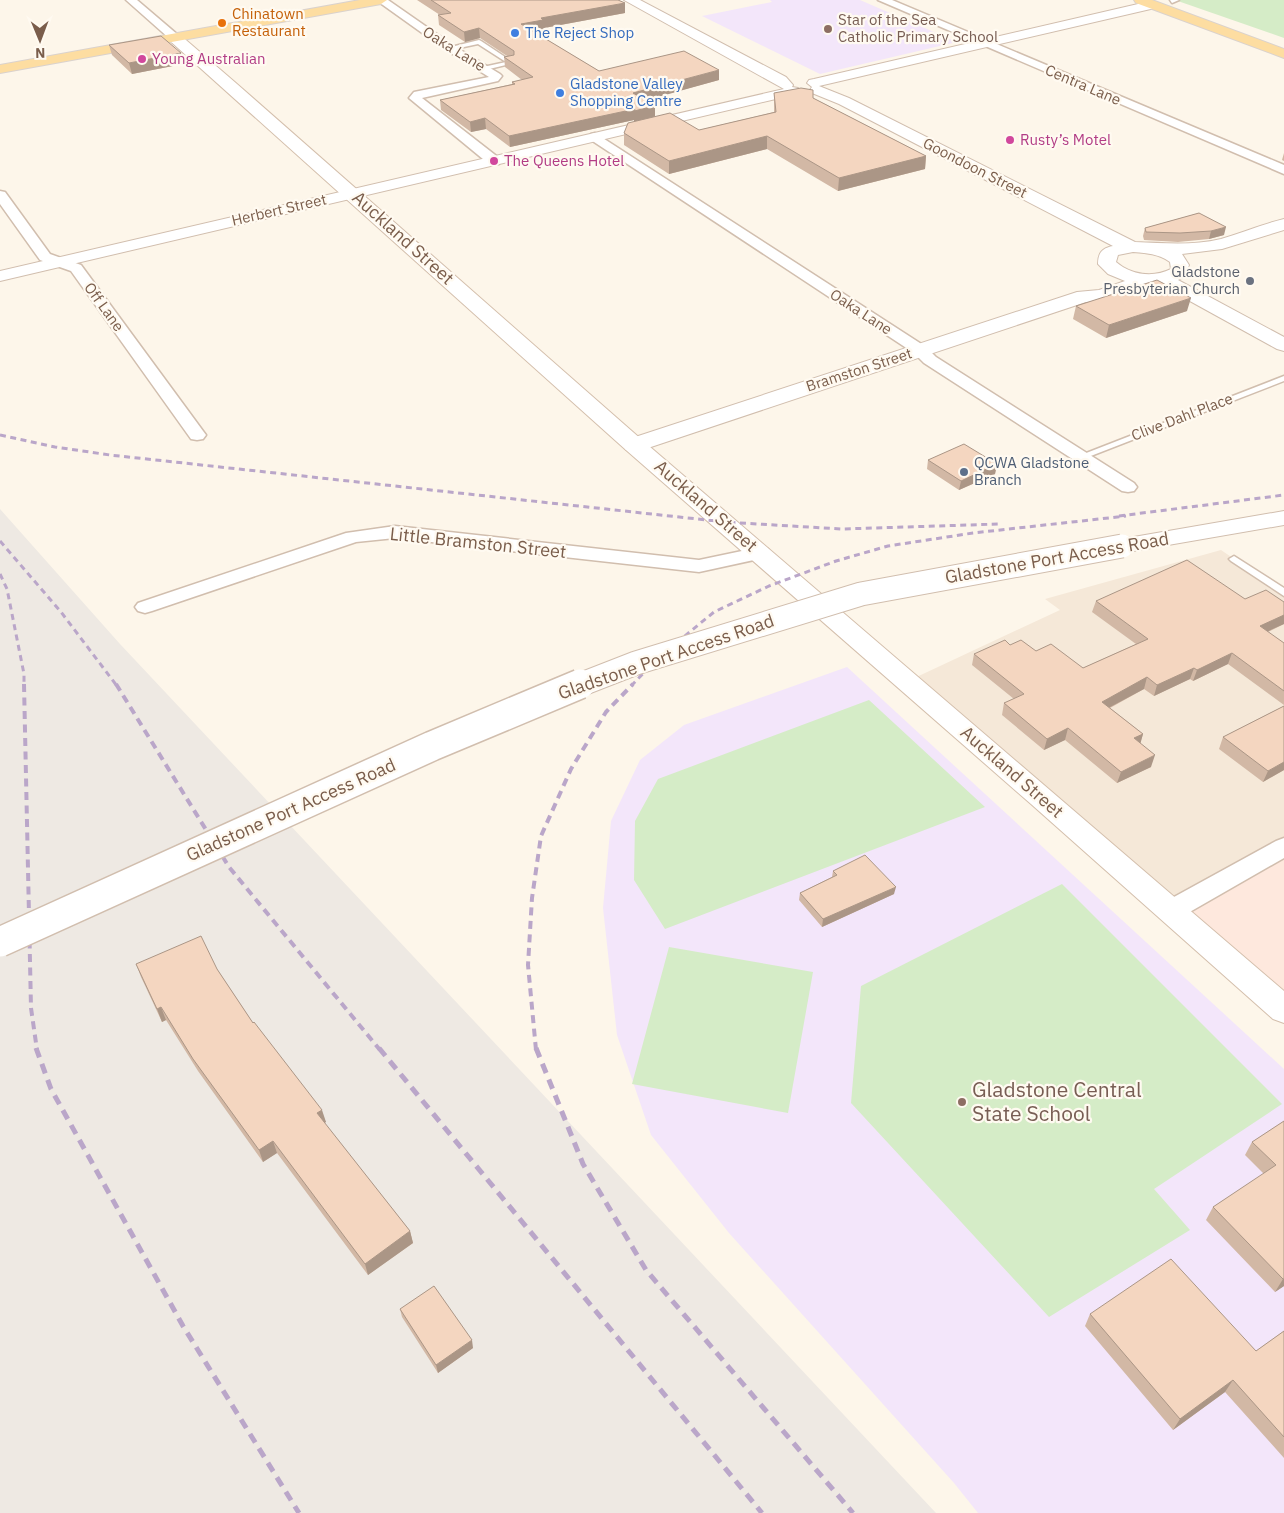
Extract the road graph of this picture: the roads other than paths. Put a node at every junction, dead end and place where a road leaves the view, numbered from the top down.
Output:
1 (131, 0) edge
2 (381, 0) edge
3 (630, 0) edge
4 (648, 0) edge
5 (882, 0) edge
6 (1172, 0) edge
7 (1146, 2) edge
8 (174, 37) junction
9 (1284, 42) edge
10 (985, 43) junction
11 (447, 46) junction
12 (1284, 54) edge
13 (486, 68) junction
14 (0, 69) edge
15 (802, 86) junction
16 (595, 137) junction
17 (494, 161) junction
18 (1284, 170) edge
19 (352, 193) junction
20 (0, 195) edge
21 (1284, 224) edge
22 (1284, 236) edge
23 (1132, 246) junction
24 (1154, 249) junction
25 (1107, 259) junction
26 (59, 262) junction
27 (1168, 274) junction
28 (0, 276) edge
29 (1084, 296) junction
30 (1284, 334) edge
31 (1284, 345) edge
32 (920, 350) junction
33 (1284, 378) edge
34 (197, 435) dead end
35 (634, 445) junction
36 (1080, 456) junction
37 (1128, 487) dead end
38 (1284, 518) edge
39 (761, 553) junction
40 (1234, 559) dead end
41 (1284, 593) edge
42 (145, 607) dead end
43 (1284, 847) edge
44 (1172, 910) junction
45 (0, 942) edge
46 (1284, 1010) edge

1 - 8 street, Auckland Street
2 - 8 main road
2 - 11 street, Oaka Lane
3 - 15 street, Goondoon Street
4 - 15 street, Goondoon Street
5 - 10 street, Centra Lane
6 - 9 main road
7 - 10 street, Herbert Street
7 - 12 main road
8 - 14 main road
8 - 19 street, Auckland Street
10 - 15 street, Herbert Street
10 - 18 street, Centra Lane
11 - 13 street, Oaka Lane
11 - 13 lane
13 - 17 street, Oaka Lane
15 - 16 street, Herbert Street
15 - 23 street, Goondoon Street
15 - 25 street, Goondoon Street
16 - 17 street, Herbert Street
16 - 32 street, Oaka Lane
17 - 19 street, Herbert Street
19 - 26 street, Herbert Street
19 - 35 street, Auckland Street
20 - 26 street, Off Lane
21 - 24 street
22 - 27 street, Bramston Street
23 - 24 street
23 - 25 street
24 - 27 street
25 - 27 street, Goondoon Street
25 - 29 street, Bramston Street
26 - 28 street, Herbert Street
26 - 34 street, Off Lane
27 - 29 street, Bramston Street
27 - 30 street
27 - 31 street
29 - 32 street, Bramston Street
32 - 35 street, Bramston Street
32 - 36 street, Oaka Lane
33 - 36 lane, Clive Dahl Place
35 - 39 street, Auckland Street
36 - 37 street, Oaka Lane
38 - 45 street, Gladstone Port Access Road, bridge
39 - 42 street, Little Bramston Street
39 - 44 street, Auckland Street
40 - 41 lane
43 - 44 street
44 - 46 street, Auckland Street

